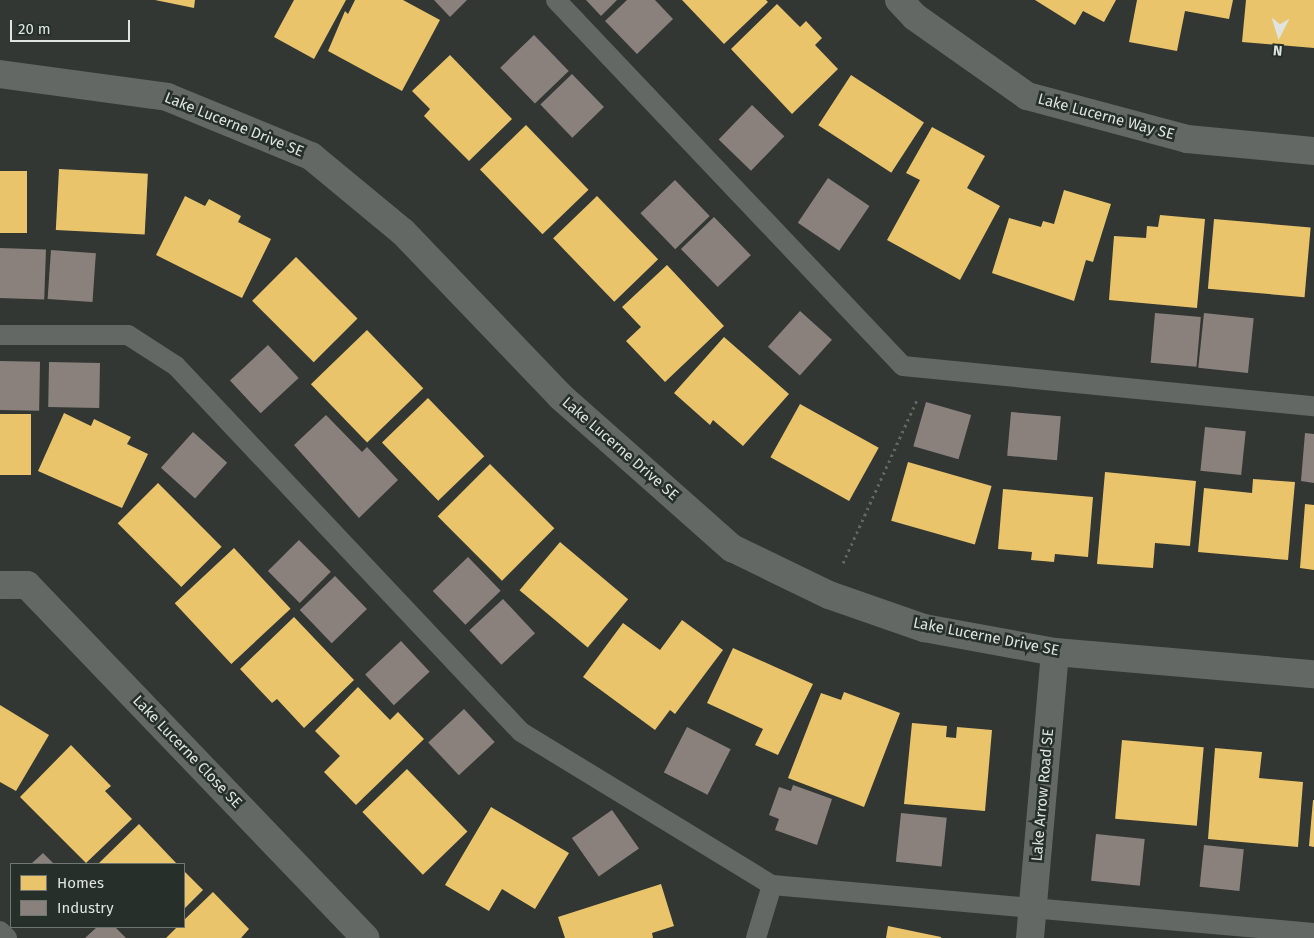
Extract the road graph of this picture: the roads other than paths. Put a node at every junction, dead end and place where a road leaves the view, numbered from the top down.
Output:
1 (556, 0) edge
2 (899, 0) edge
3 (0, 74) edge
4 (1314, 151) edge
5 (0, 334) edge
6 (1314, 406) edge
7 (0, 585) edge
8 (1055, 652) junction
9 (1314, 674) edge
10 (772, 885) junction
11 (1034, 909) junction
12 (0, 931) edge
13 (1314, 934) edge
14 (7, 938) edge
15 (366, 938) edge
16 (756, 938) edge
17 (1030, 938) edge

1 - 6 lane
2 - 4 street, Lake Lucerne Way SE
3 - 8 street, Lake Lucerne Drive SE
5 - 10 lane
7 - 15 street, Lake Lucerne Close SE
8 - 9 street, Lake Lucerne Drive SE
8 - 11 street, Lake Arrow Road SE
10 - 11 lane
10 - 16 lane
11 - 13 lane
11 - 17 street, Lake Arrow Road SE
12 - 14 lane

